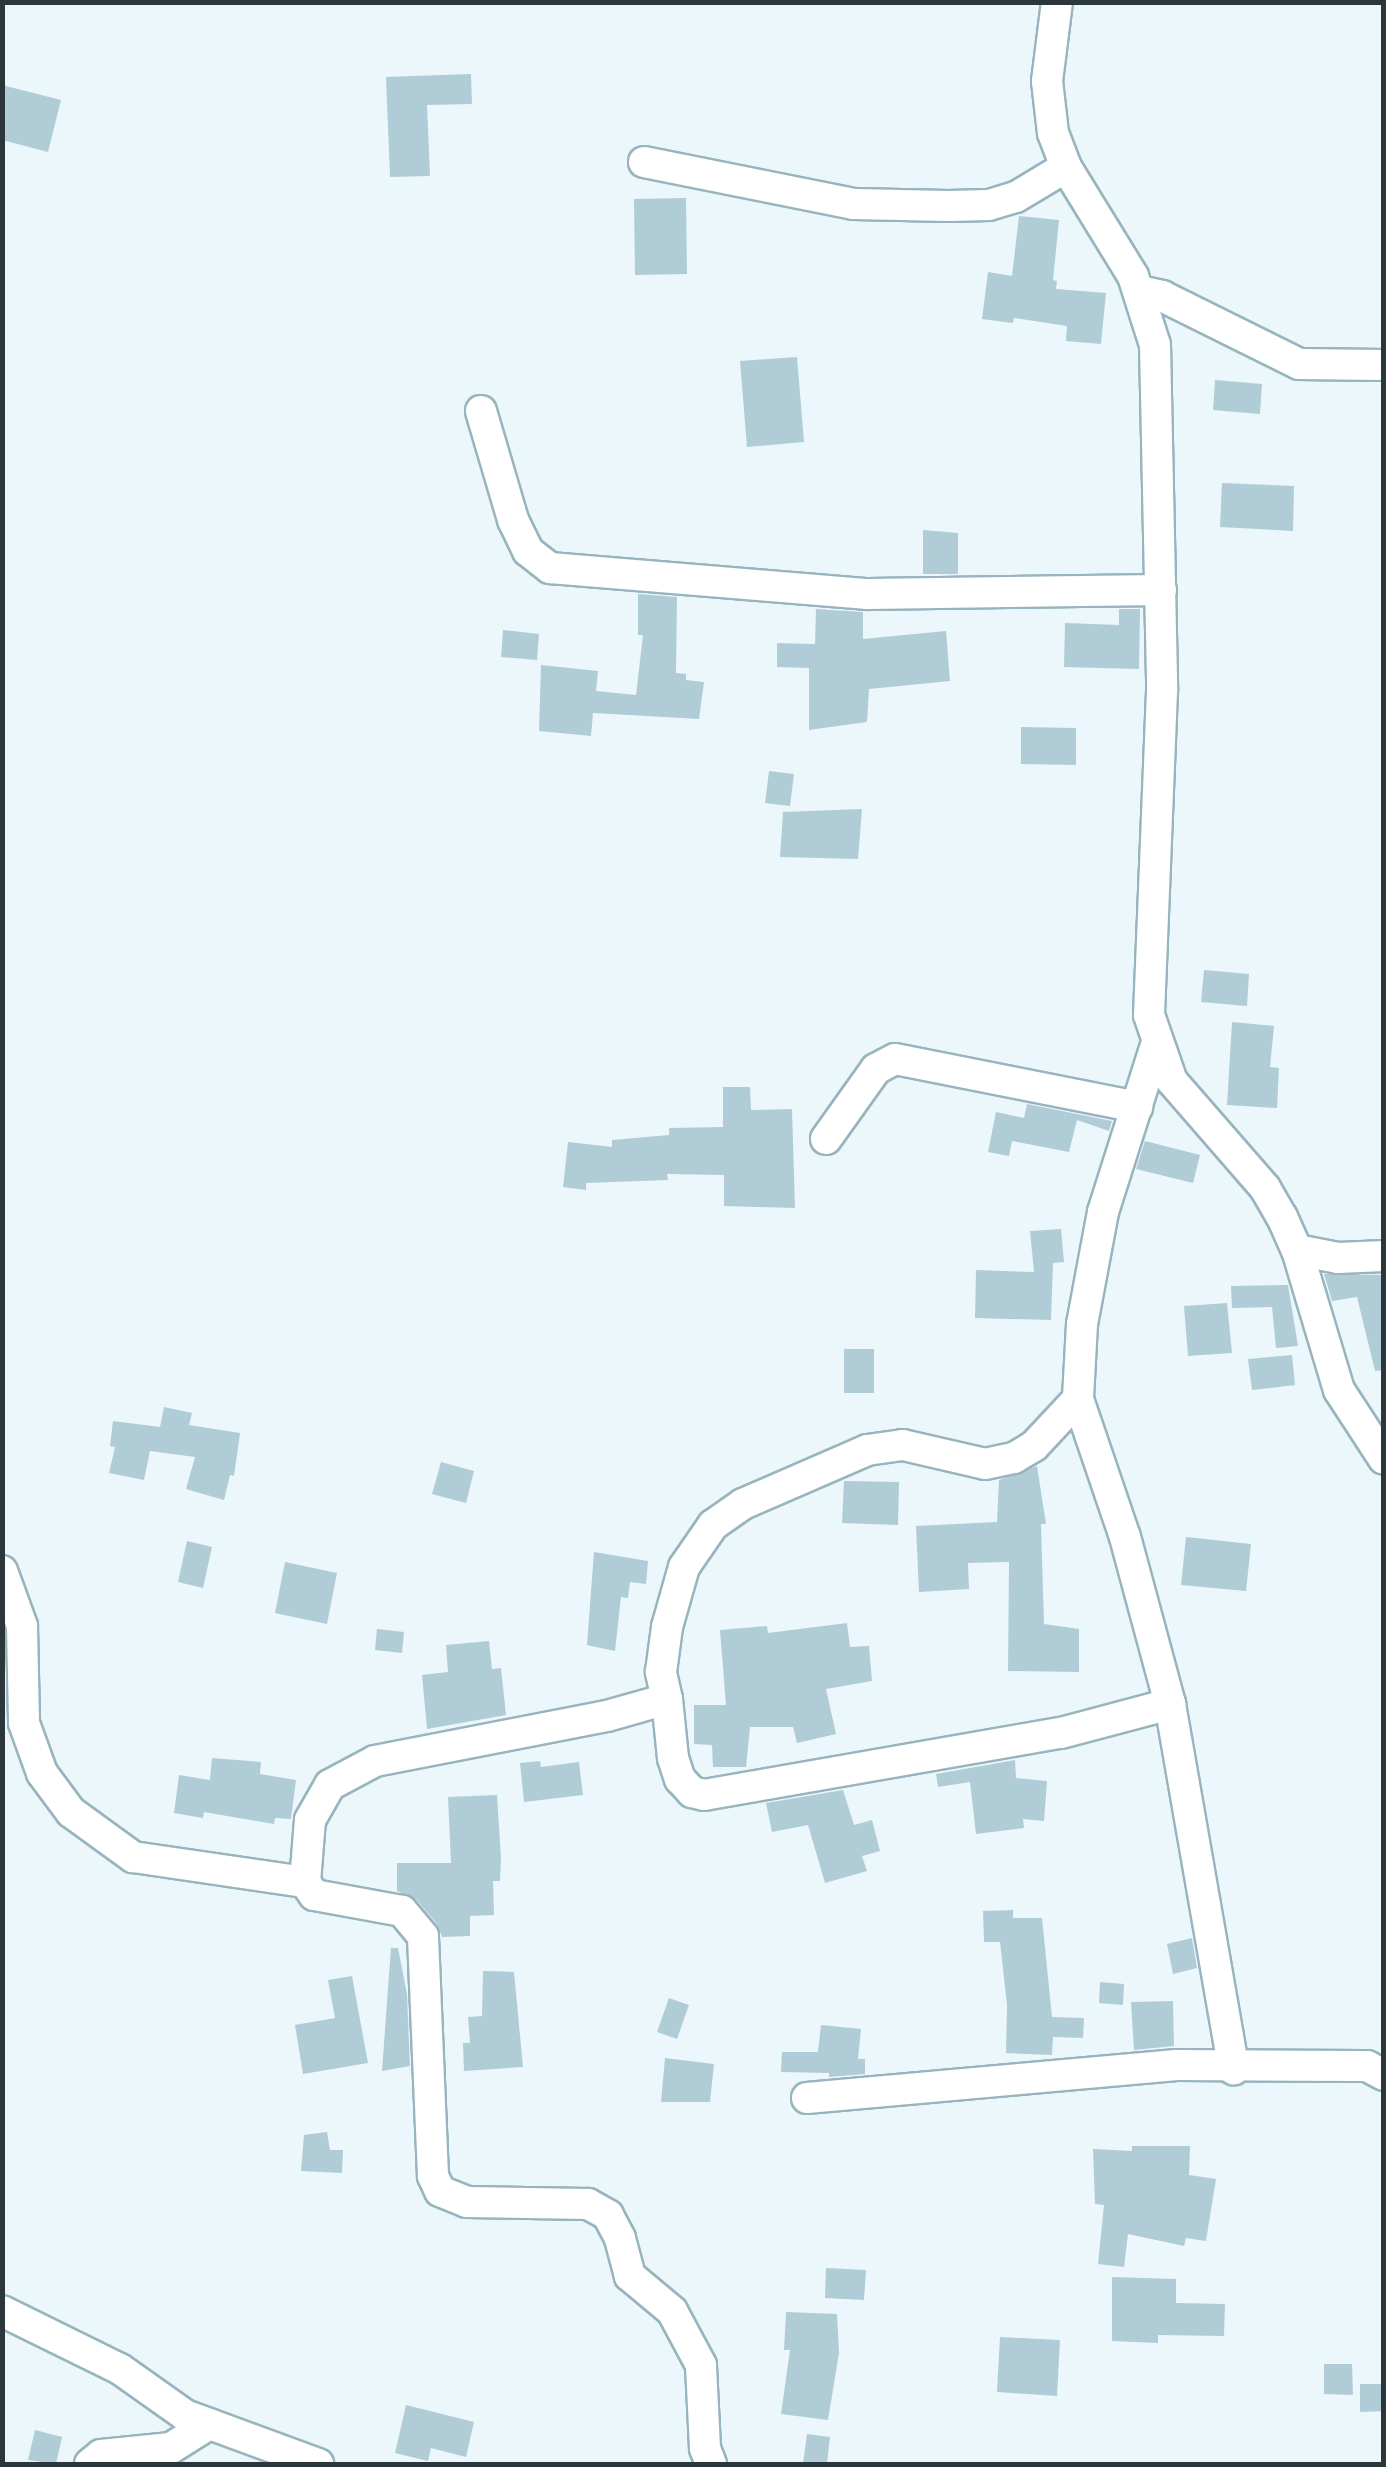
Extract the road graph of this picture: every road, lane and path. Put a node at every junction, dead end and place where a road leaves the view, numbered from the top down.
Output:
1 (1056, 2) edge
2 (644, 162) dead end
3 (1066, 167) junction
4 (1138, 290) junction
5 (1384, 366) edge
6 (481, 411) dead end
7 (1161, 590) junction
8 (1156, 1045) junction
9 (1137, 1107) junction
10 (826, 1140) dead end
11 (1297, 1250) junction
12 (1384, 1256) edge
13 (1078, 1399) junction
14 (1384, 1459) edge
15 (2, 1571) edge
16 (667, 1698) junction
17 (1170, 1704) junction
18 (304, 1882) junction
19 (1234, 2068) junction
20 (1384, 2075) edge
21 (808, 2098) dead end
22 (2, 2311) edge
23 (209, 2424) junction
24 (90, 2464) edge
25 (318, 2464) edge
26 (711, 2464) edge

1 - 3 street
2 - 3 street
3 - 4 street
4 - 5 street
4 - 7 street
6 - 7 street
7 - 8 street
8 - 9 street
8 - 11 street
9 - 10 street
9 - 13 street
11 - 12 street
11 - 14 street
13 - 16 street
13 - 17 street
15 - 18 street
16 - 17 street
16 - 18 street
17 - 19 street
18 - 26 street
19 - 20 street
19 - 21 street
22 - 23 street
23 - 24 street
23 - 25 street

